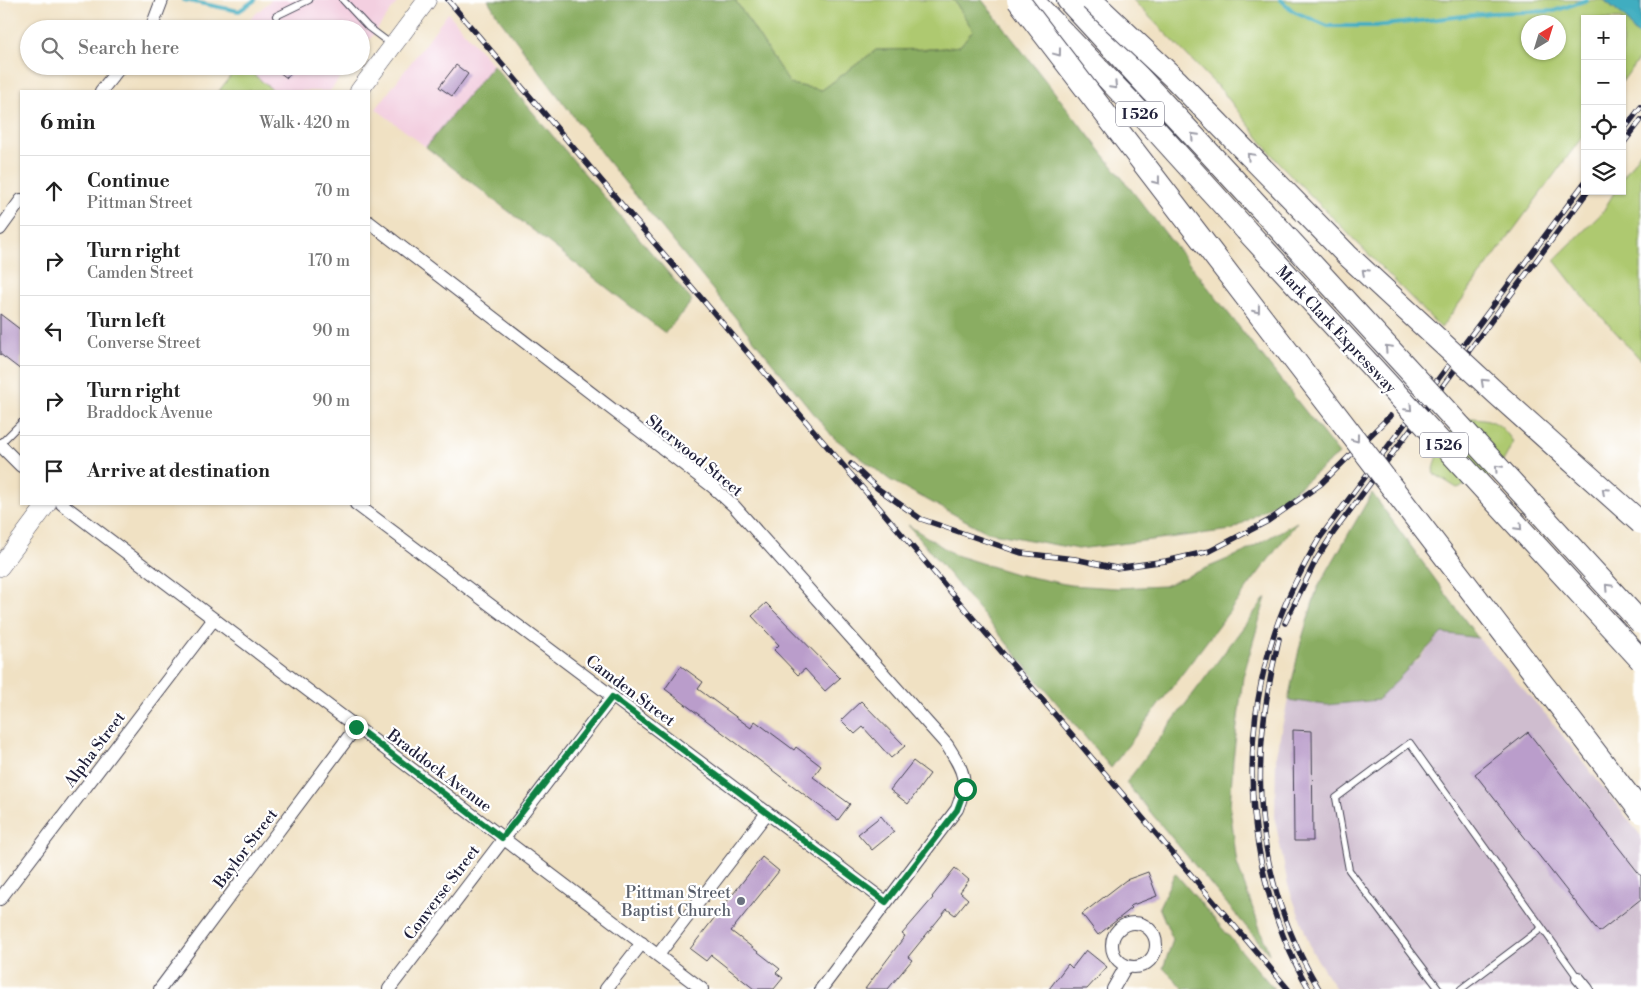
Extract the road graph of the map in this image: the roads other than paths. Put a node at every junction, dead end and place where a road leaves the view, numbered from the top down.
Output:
1 (162, 0) edge
2 (309, 0) edge
3 (343, 0) edge
4 (426, 0) edge
5 (1018, 0) edge
6 (1032, 0) edge
7 (1068, 0) edge
8 (1091, 0) edge
9 (276, 16) dead end
10 (154, 20) edge
11 (362, 20) edge
12 (370, 29) edge
13 (393, 46) junction
14 (114, 75) edge
15 (102, 90) edge
16 (360, 90) edge
17 (20, 201) edge
18 (370, 223) edge
19 (0, 230) edge
20 (20, 424) edge
21 (0, 444) edge
22 (20, 465) edge
23 (46, 505) edge
24 (63, 505) edge
25 (357, 505) edge
26 (1641, 523) edge
27 (0, 568) edge
28 (214, 619) junction
29 (1641, 623) edge
30 (1641, 660) edge
31 (612, 697) junction
32 (356, 727) junction
33 (1641, 812) edge
34 (767, 814) junction
35 (502, 838) junction
36 (0, 899) edge
37 (886, 902) junction
38 (1542, 928) junction
39 (642, 943) junction
40 (658, 955) junction
41 (1126, 966) dead end
42 (1578, 978) joint
43 (160, 989) edge
44 (389, 989) edge
45 (606, 989) edge
46 (702, 989) edge
47 (821, 989) edge
48 (1113, 989) edge
49 (1439, 989) edge
50 (1461, 989) edge
51 (1587, 989) edge

1 - 10 street
2 - 9 lane
3 - 11 lane
4 - 13 main road
5 -> 33 highway, bridge
6 -> 30 highway, Mark Clark Expressway / I 526, bridge
29 -> 7 highway, Mark Clark Expressway / I 526, bridge
26 -> 8 highway, bridge
12 - 13 lane
13 - 16 main road
14 - 15 street
17 - 19 street
18 - 37 street, Sherwood Street
20 - 21 lane
21 - 22 street
23 - 27 main road
24 - 28 street, Braddock Avenue
25 - 31 street, Camden Street
28 - 32 street, Braddock Avenue
28 - 36 street, Alpha Street
31 - 34 street, Camden Street
31 - 35 street, Converse Street
32 - 35 street, Braddock Avenue
32 - 43 street, Baylor Street
34 - 37 street, Camden Street
34 - 40 street
35 - 39 street, Braddock Avenue
35 - 44 street, Converse Street
37 - 47 street
38 - 42 lane
38 - 49 lane
38 - 50 lane
39 - 40 street, Braddock Avenue
39 - 45 street
40 - 46 street, Braddock Avenue
41 - 48 street
42 - 51 street

